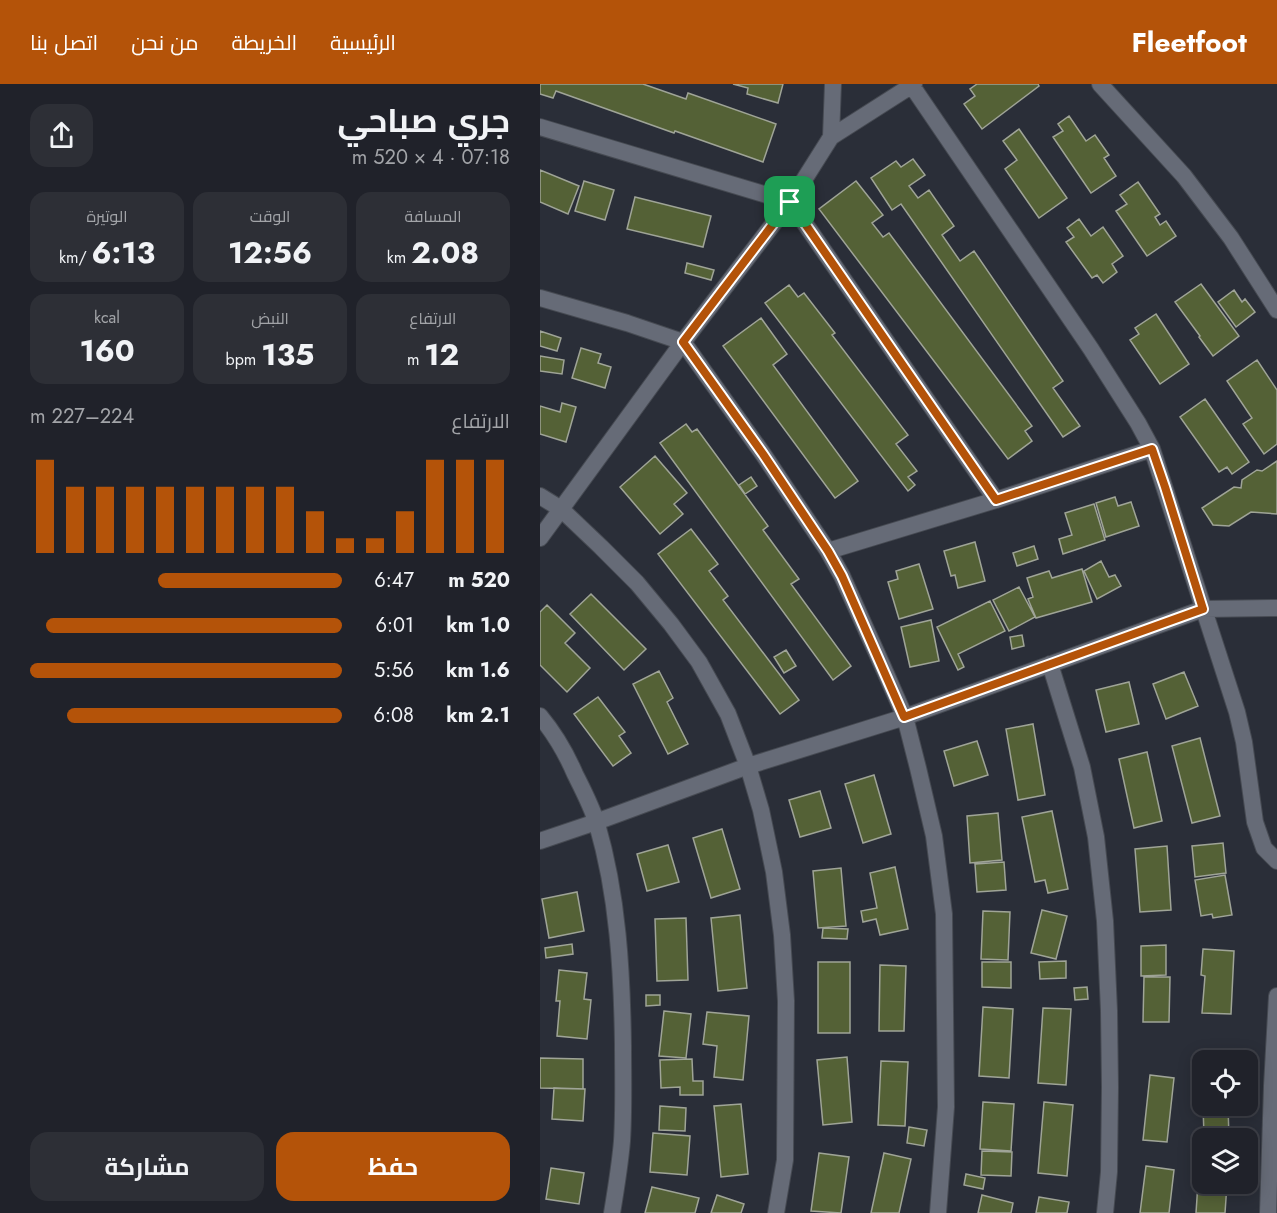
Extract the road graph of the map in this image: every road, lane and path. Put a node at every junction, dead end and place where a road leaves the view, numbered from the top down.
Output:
1 (833, 84) edge
2 (1100, 84) edge
3 (913, 85) edge
4 (540, 127) edge
5 (831, 136) junction
6 (790, 202) junction
7 (540, 298) edge
8 (1277, 310) edge
9 (683, 342) junction
10 (1152, 449) junction
11 (540, 496) edge
12 (996, 500) junction
13 (561, 509) junction
14 (540, 538) edge
15 (828, 551) junction
16 (1277, 608) edge
17 (1203, 609) junction
18 (1050, 664) junction
19 (540, 716) edge
20 (904, 717) junction
21 (748, 765) junction
22 (596, 822) junction
23 (540, 841) edge
24 (1277, 861) edge
25 (1277, 996) edge
26 (612, 1213) edge
27 (777, 1213) edge
28 (938, 1213) edge
29 (1105, 1213) edge
30 (1268, 1213) edge

1 - 5 street
2 - 8 street
3 - 5 street
3 - 10 street
4 - 6 street
5 - 6 street
6 - 9 street
6 - 12 street
7 - 9 street
9 - 13 street
9 - 15 street
10 - 12 street
10 - 17 street
11 - 13 street
12 - 15 street
13 - 14 street
13 - 21 street
15 - 20 street
16 - 17 street
17 - 18 street
17 - 24 street
18 - 20 street
18 - 29 street
19 - 22 street
20 - 21 street
20 - 28 street
21 - 22 street
21 - 27 street
22 - 23 street
22 - 26 street
25 - 30 street

